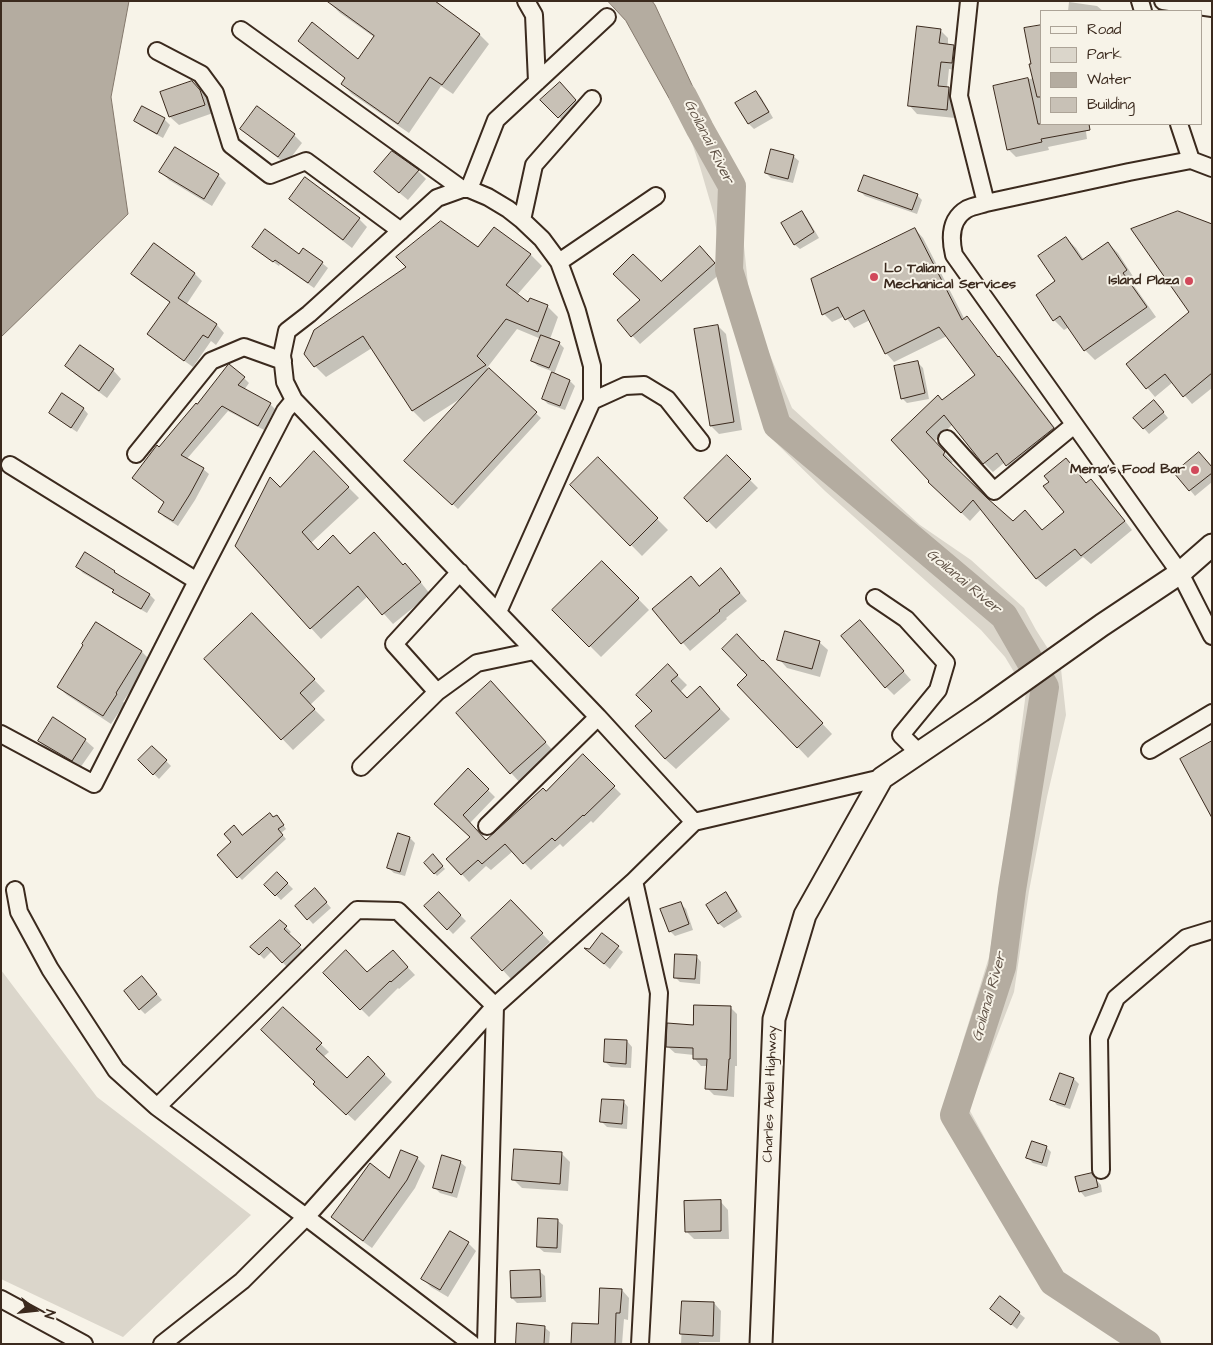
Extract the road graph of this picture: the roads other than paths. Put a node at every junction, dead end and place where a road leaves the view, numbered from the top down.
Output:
1 (526, 1) edge
2 (968, 1) edge
3 (1163, 1) edge
4 (1212, 8) edge
5 (607, 17) dead end
6 (241, 30) dead end
7 (157, 51) dead end
8 (537, 82) junction
9 (592, 99) dead end
10 (1179, 125) edge
11 (1191, 160) junction
12 (1212, 168) edge
13 (465, 189) junction
14 (656, 196) dead end
15 (986, 203) junction
16 (522, 220) junction
17 (401, 231) junction
18 (560, 262) junction
19 (283, 361) junction
20 (294, 400) junction
21 (592, 401) junction
22 (1074, 425) junction
23 (947, 439) dead end
24 (701, 442) dead end
25 (136, 454) dead end
26 (10, 465) dead end
27 (1212, 545) edge
28 (460, 572) junction
29 (1180, 573) junction
30 (197, 580) junction
31 (875, 598) dead end
32 (498, 612) junction
33 (1212, 636) edge
34 (534, 651) junction
35 (437, 692) junction
36 (1212, 713) edge
37 (598, 717) junction
38 (1, 734) edge
39 (1150, 750) dead end
40 (919, 753) junction
41 (361, 767) dead end
42 (882, 778) junction
43 (694, 822) junction
44 (487, 826) dead end
45 (634, 882) junction
46 (16, 890) dead end
47 (1212, 930) edge
48 (495, 1006) junction
49 (156, 1107) junction
50 (1101, 1170) dead end
51 (306, 1218) junction
52 (1, 1299) edge
53 (84, 1344) edge
54 (162, 1344) edge
55 (472, 1344) edge
56 (486, 1344) edge
57 (640, 1344) edge
58 (761, 1344) edge

1 - 8 street
2 - 15 street
3 - 4 street
5 - 8 street
6 - 13 street
7 - 17 street
8 - 13 street
9 - 16 street
10 - 11 street
11 - 12 street
11 - 15 street
13 - 16 street
13 - 17 street
14 - 18 street
15 - 22 street
16 - 18 street
17 - 19 street
18 - 21 street
19 - 20 street
19 - 25 street
20 - 28 street
20 - 30 street
21 - 24 street
21 - 32 street
22 - 23 street
22 - 29 street
26 - 30 street
27 - 29 main road
28 - 32 street
28 - 35 street
29 - 33 street
29 - 40 main road, Charles Abel Highway
30 - 38 street
31 - 40 street
32 - 34 street
34 - 35 street
34 - 37 street
35 - 41 street
36 - 39 street
37 - 43 street
37 - 44 street
40 - 42 main road, Charles Abel Highway
42 - 43 street
42 - 58 main road, Charles Abel Highway
43 - 45 street
45 - 48 street
45 - 57 street
46 - 49 street
47 - 50 street
48 - 49 street
48 - 51 street
48 - 56 street
49 - 51 street
51 - 54 street
51 - 55 street
52 - 53 street

